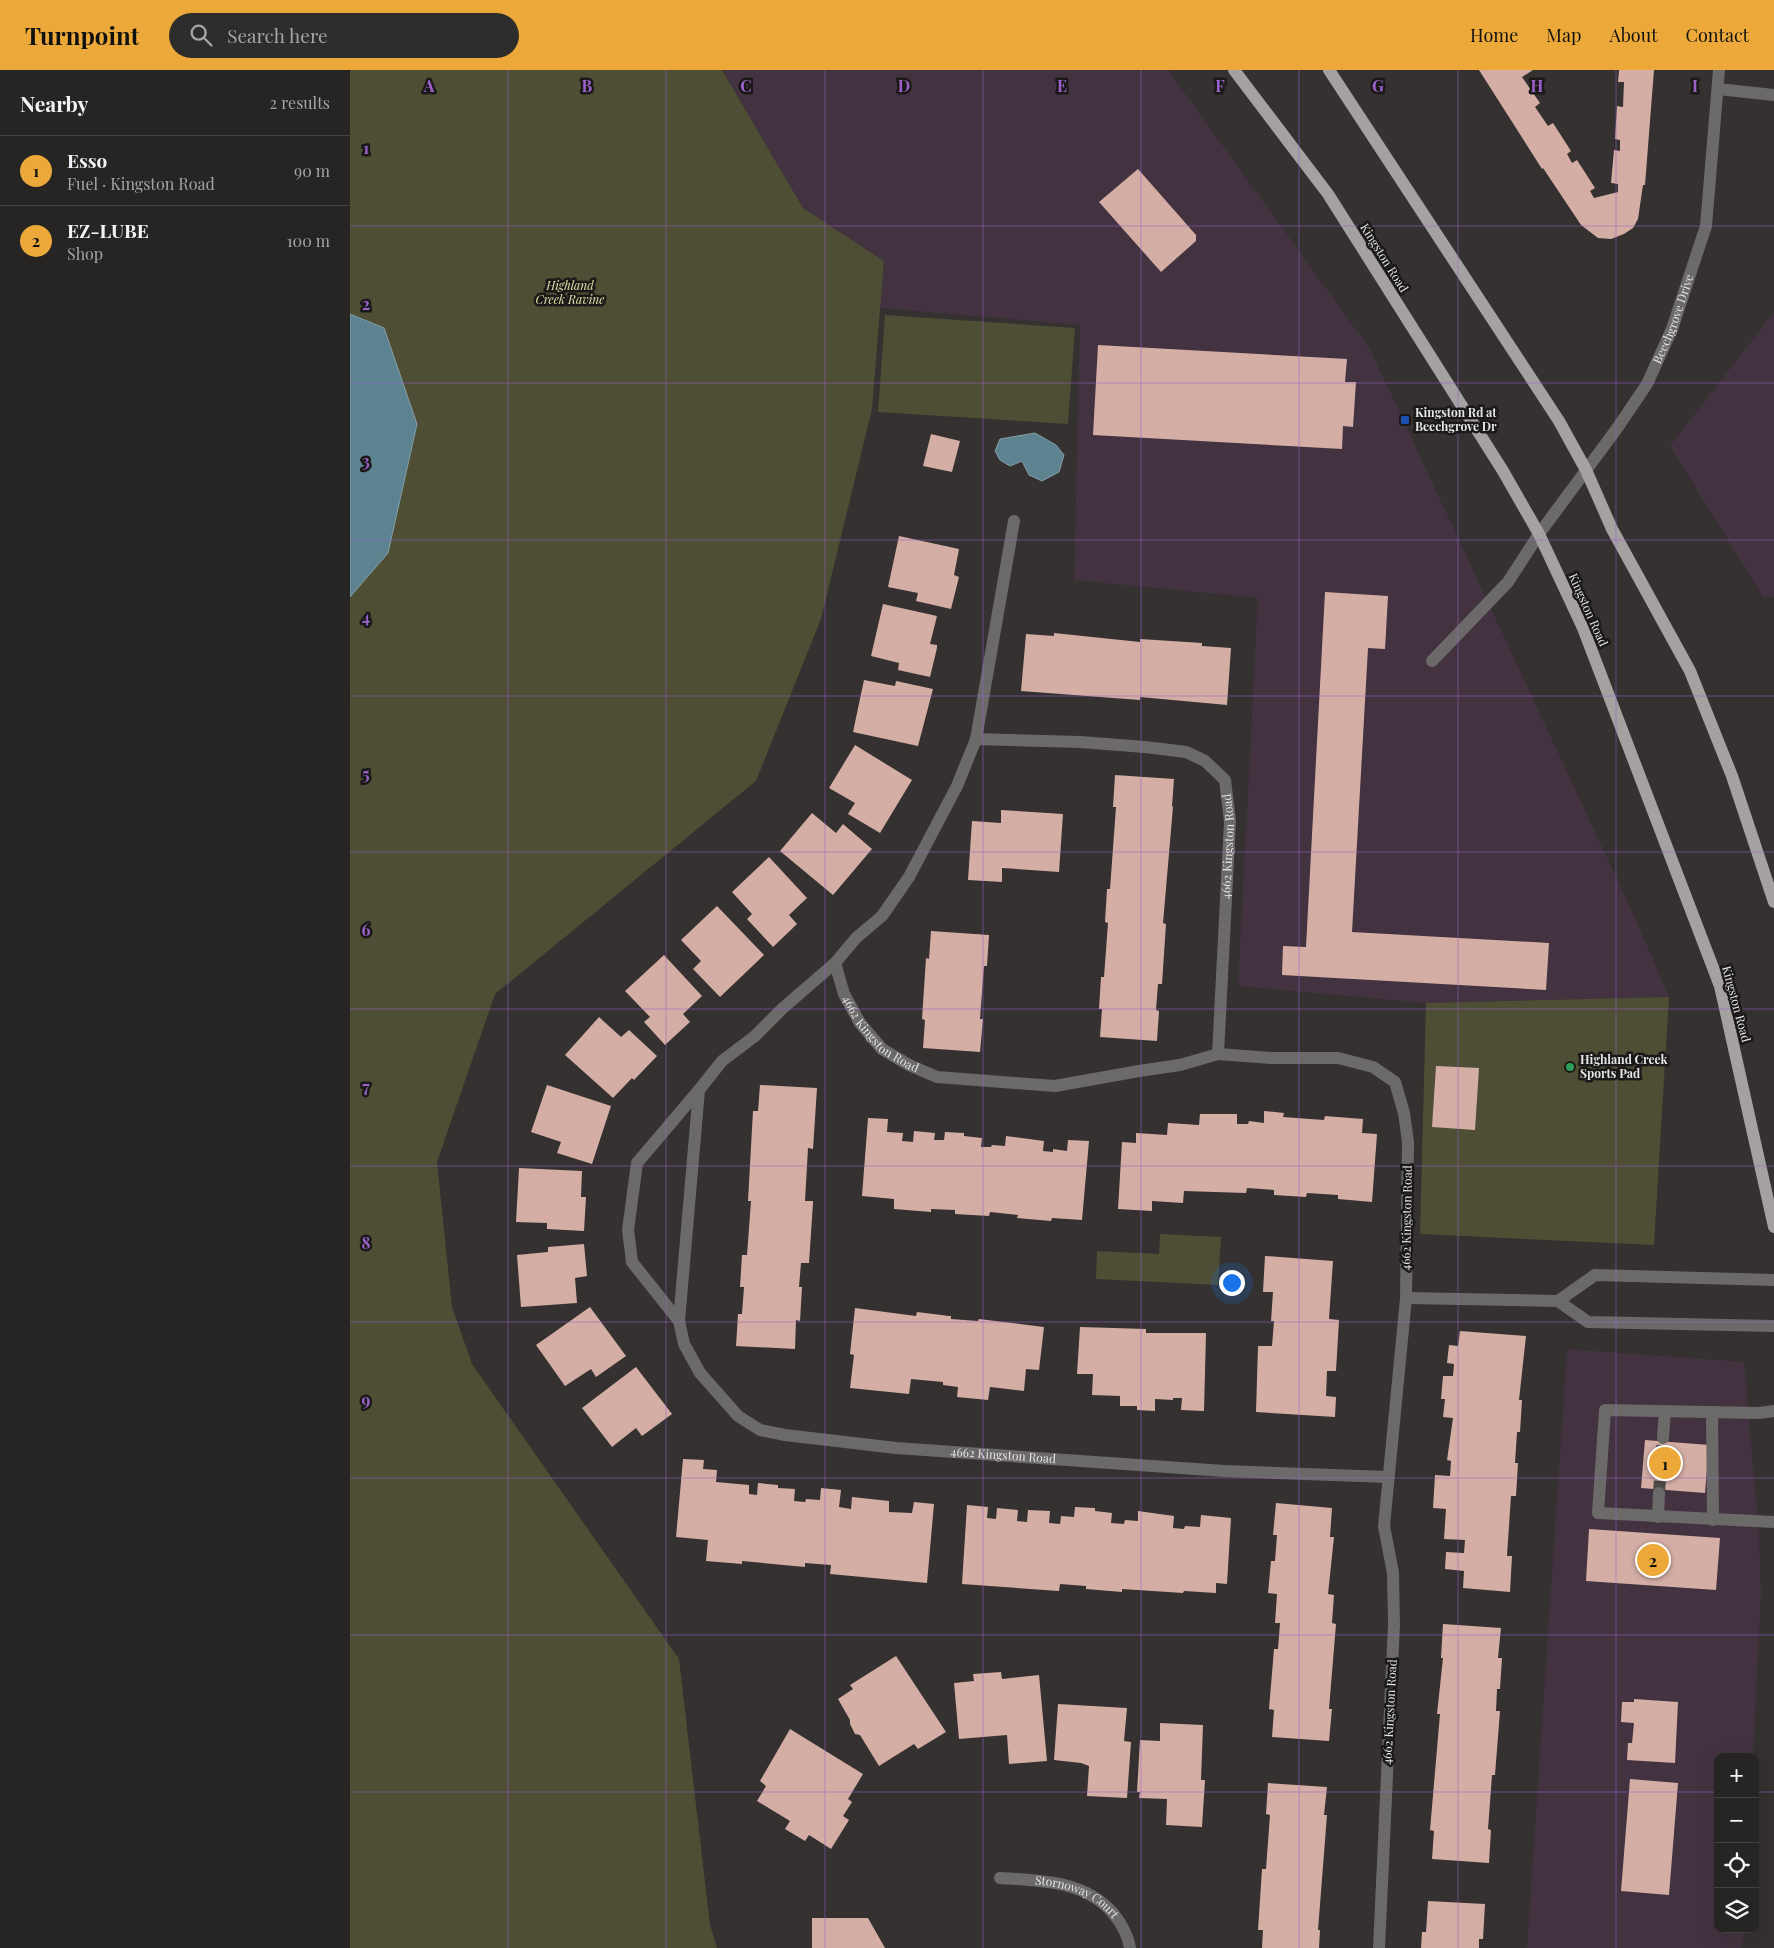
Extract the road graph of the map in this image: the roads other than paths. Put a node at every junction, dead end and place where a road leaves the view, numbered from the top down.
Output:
1 (1234, 70) edge
2 (1329, 70) edge
3 (1719, 70) edge
4 (1718, 89) junction
5 (1774, 95) edge
6 (1586, 470) junction
7 (1014, 521) dead end
8 (1539, 534) junction
9 (1432, 661) dead end
10 (976, 739) junction
11 (1774, 902) edge
12 (835, 963) junction
13 (1218, 1054) junction
14 (699, 1090) junction
15 (1774, 1227) edge
16 (1774, 1280) edge
17 (1406, 1298) junction
18 (1558, 1301) junction
19 (679, 1321) junction
20 (1774, 1326) edge
21 (1665, 1411) junction
22 (1774, 1411) edge
23 (1712, 1412) junction
24 (1663, 1438) tunnel mouth
25 (1388, 1477) junction
26 (1659, 1493) tunnel mouth
27 (1658, 1517) junction
28 (1713, 1520) junction
29 (1774, 1522) edge
30 (1000, 1878) dead end
31 (1130, 1948) edge
32 (1379, 1948) edge

1 - 8 main road, Kingston Road
2 - 6 main road
3 - 4 street, Beechgrove Drive
4 - 5 street
4 - 6 street, Beechgrove Drive
6 - 8 street, Beechgrove Drive
6 - 11 main road
7 - 10 street, 4662 Kingston Road
8 - 9 street, Beechgrove Drive
8 - 15 main road, Kingston Road
10 - 12 street, 4662 Kingston Road
10 - 13 street, 4662 Kingston Road
12 - 13 street, 4662 Kingston Road
12 - 14 street, 4662 Kingston Road
13 - 17 street, 4662 Kingston Road
14 - 19 street, 4662 Kingston Road
14 - 19 street, 4662 Kingston Road
16 - 18 street
17 - 18 street
17 - 25 street, 4662 Kingston Road
18 - 20 street
19 - 25 street, 4662 Kingston Road
21 - 23 street
21 - 24 street
21 - 27 street
22 - 23 street
23 - 28 street
25 - 32 street, 4662 Kingston Road
26 - 27 street
27 - 28 street
28 - 29 street
30 - 31 street, Stornoway Court

